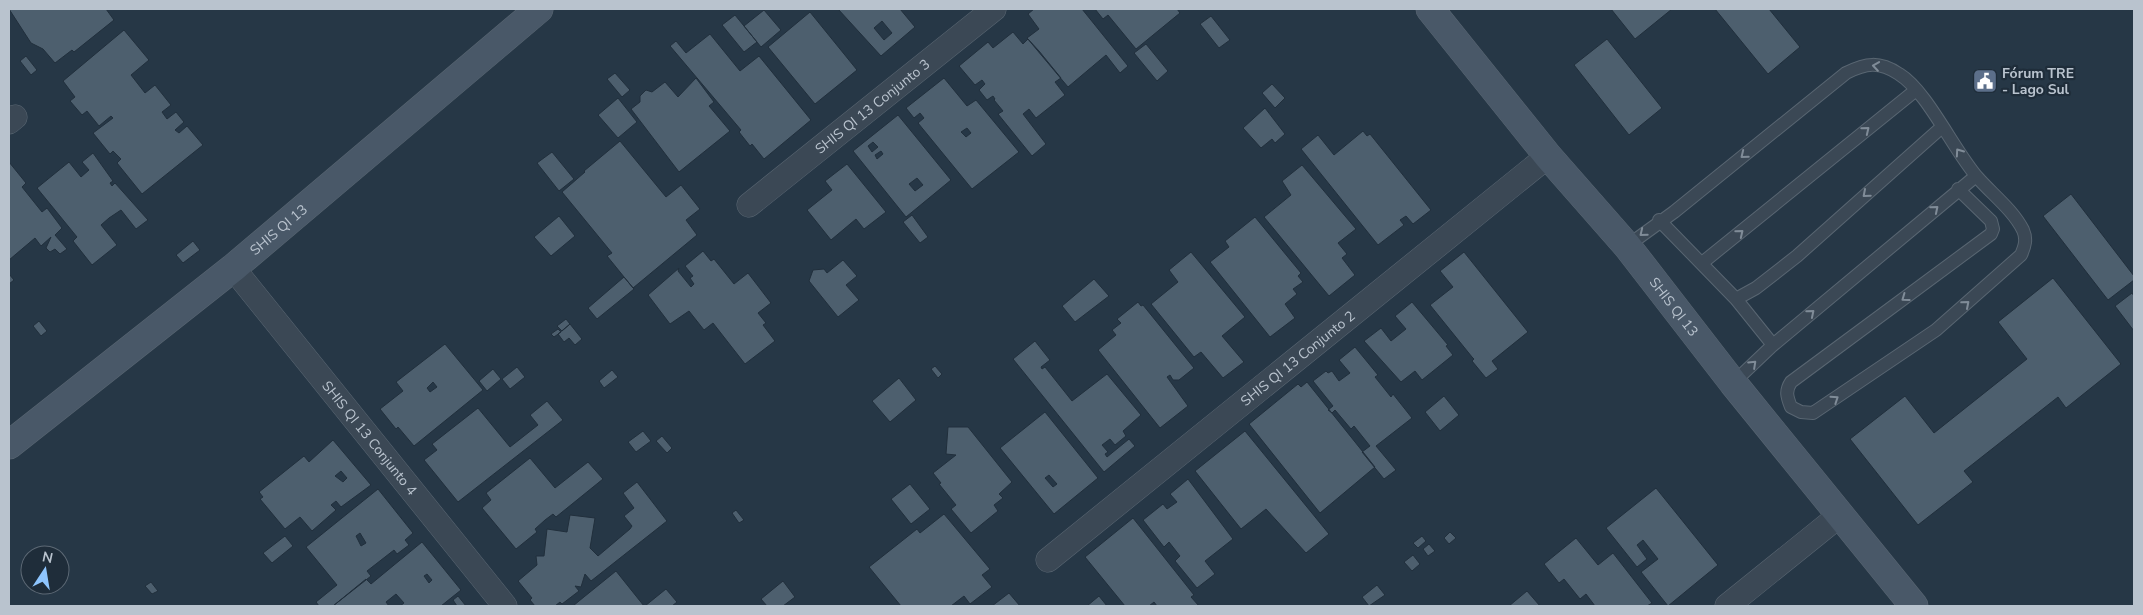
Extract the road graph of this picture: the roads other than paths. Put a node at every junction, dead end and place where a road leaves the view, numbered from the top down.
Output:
1 (539, 9) edge
2 (994, 9) edge
3 (1430, 9) edge
4 (1916, 90) junction
5 (1942, 128) junction
6 (1548, 156) junction
7 (1976, 176) junction
8 (1958, 189) junction
9 (749, 205) dead end
10 (1659, 220) junction
11 (1627, 246) junction
12 (1702, 263) junction
13 (234, 268) junction
14 (1736, 300) junction
15 (1773, 345) junction
16 (1732, 383) junction
17 (10, 443) edge
18 (1840, 516) junction
19 (1048, 560) dead end
20 (504, 606) edge
21 (1727, 606) edge
22 (1914, 606) edge

1 - 13 street, SHIS QI 13
2 - 9 street, SHIS QI 13 Conjunto 3
3 - 6 street, SHIS QI 13
4 - 5 lane
4 -> 10 lane
12 -> 4 lane
7 -> 5 lane
5 -> 14 lane
6 - 11 street, SHIS QI 13
6 - 19 street, SHIS QI 13 Conjunto 2
7 - 8 lane
8 -> 7 lane
15 -> 8 lane
10 -> 11 lane
10 - 12 lane
11 - 16 street, SHIS QI 13
12 - 14 lane
13 - 17 street, SHIS QI 13
13 - 20 street, SHIS QI 13 Conjunto 4
14 - 15 lane
16 -> 15 lane
16 - 18 street, SHIS QI 13
18 - 21 street
18 - 22 street, SHIS QI 13

